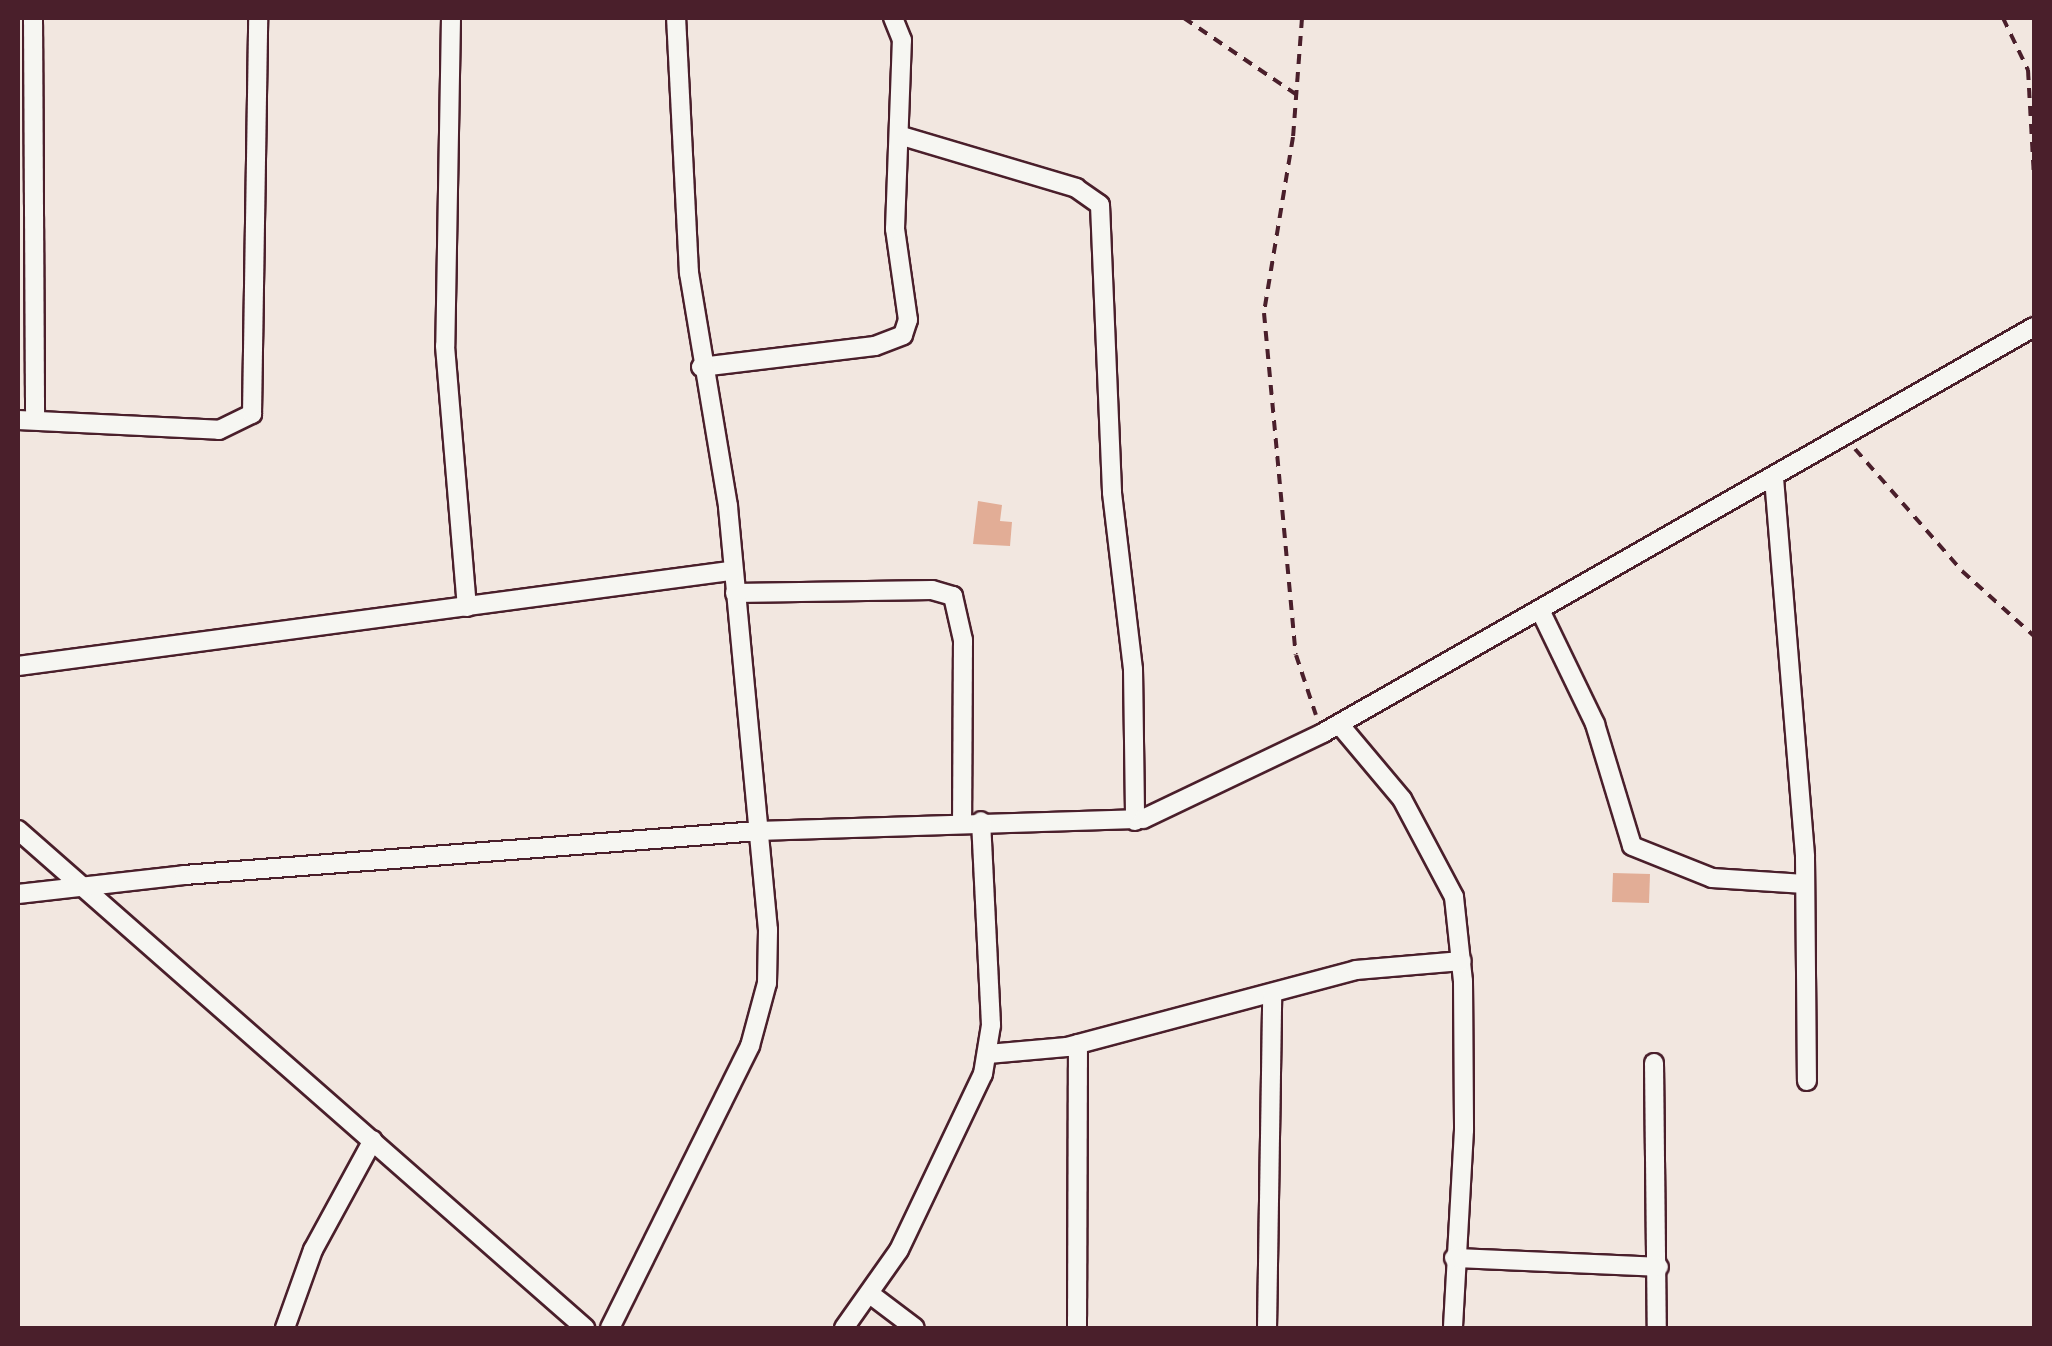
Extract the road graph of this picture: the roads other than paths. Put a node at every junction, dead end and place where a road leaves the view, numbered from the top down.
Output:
1 (33, 18) edge
2 (258, 18) edge
3 (451, 18) edge
4 (676, 18) edge
5 (892, 18) edge
6 (902, 136) junction
7 (2034, 327) edge
8 (701, 367) junction
9 (24, 423) edge
10 (1774, 478) junction
11 (730, 571) junction
12 (735, 593) junction
13 (467, 608) junction
14 (1540, 610) junction
15 (18, 666) edge
16 (1331, 729) junction
17 (971, 821) junction
18 (1134, 821) junction
19 (18, 830) edge
20 (758, 831) junction
21 (1805, 884) junction
22 (81, 885) junction
23 (18, 894) edge
24 (1462, 961) junction
25 (1272, 995) junction
26 (1078, 1044) junction
27 (988, 1054) junction
28 (1654, 1062) dead end
29 (1808, 1082) dead end
30 (373, 1140) junction
31 (1454, 1258) junction
32 (1658, 1268) junction
33 (870, 1294) junction
34 (285, 1328) edge
35 (585, 1328) edge
36 (610, 1328) edge
37 (844, 1328) edge
38 (915, 1328) edge
39 (1077, 1328) edge
40 (1267, 1328) edge
41 (1453, 1328) edge
42 (1658, 1328) edge

1 - 9 street
2 - 9 street
3 - 13 street
4 - 8 street
5 - 6 street
6 - 8 street
6 - 18 street
7 - 10 street
8 - 11 street
10 - 14 street
10 - 21 street
11 - 12 street
11 - 13 street
12 - 17 street
12 - 20 street
13 - 15 street
14 - 16 street
14 - 21 street
16 - 18 street
16 - 24 street
17 - 18 street
17 - 20 street
17 - 27 street
19 - 22 street
20 - 22 street
20 - 36 street
21 - 29 street
22 - 23 street
22 - 30 street
24 - 25 street
24 - 31 street
25 - 26 street
25 - 40 street
26 - 27 street
26 - 39 street
27 - 33 street
28 - 32 street
30 - 34 street
30 - 35 street
31 - 32 street
31 - 41 street
32 - 42 street
33 - 37 street
33 - 38 street

